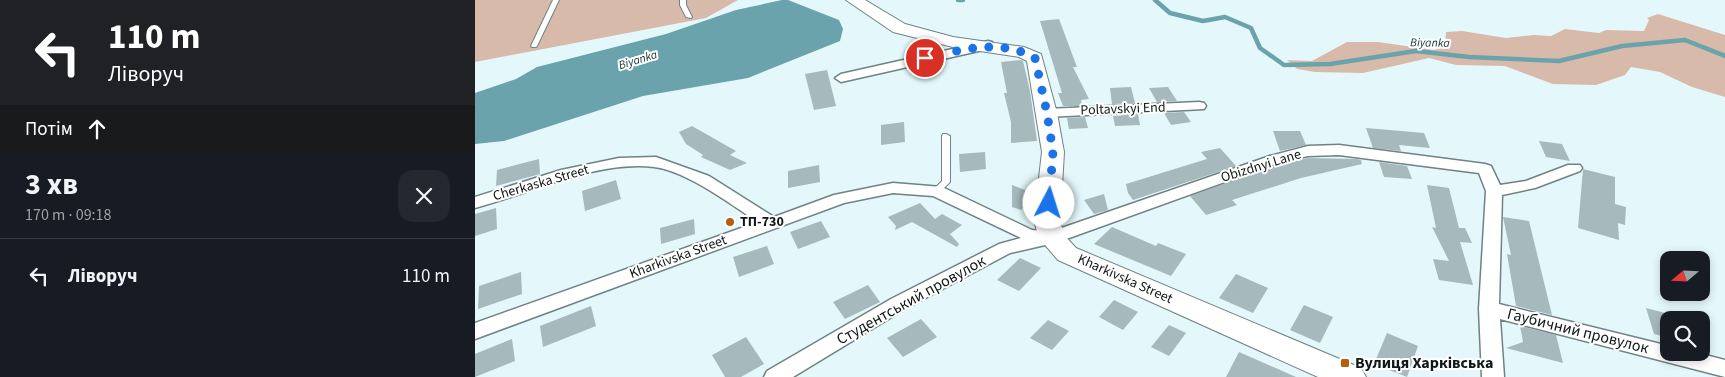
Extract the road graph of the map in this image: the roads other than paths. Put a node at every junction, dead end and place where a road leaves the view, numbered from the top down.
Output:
1 (556, 0) edge
2 (683, 0) edge
3 (853, 0) edge
4 (689, 17) dead end
5 (988, 45) junction
6 (534, 46) dead end
7 (841, 78) dead end
8 (1199, 106) dead end
9 (1047, 113) junction
10 (946, 136) dead end
11 (1574, 168) dead end
12 (936, 191) junction
13 (1494, 191) junction
14 (475, 203) edge
15 (771, 223) junction
16 (1052, 238) junction
17 (1489, 309) junction
18 (475, 331) edge
19 (1725, 369) edge
20 (775, 377) edge
21 (1350, 377) edge
22 (1493, 377) edge

1 - 6 lane
2 - 4 lane
3 - 5 street
5 - 7 street
5 - 9 street
8 - 9 street, Poltavskyi End
9 - 16 street
10 - 12 lane
11 - 13 street
12 - 15 street, Kharkivska Street
12 - 16 street, Kharkivska Street
13 - 16 street, Obizdnyi Lane
13 - 17 street, Obizdnyi Lane
14 - 15 street, Cherkaska Street
15 - 18 street, Kharkivska Street
16 - 20 street, Студентський провулок
16 - 21 street, Kharkivska Street
17 - 19 street, Гаубичний провулок
17 - 22 street, Obizdnyi Lane

